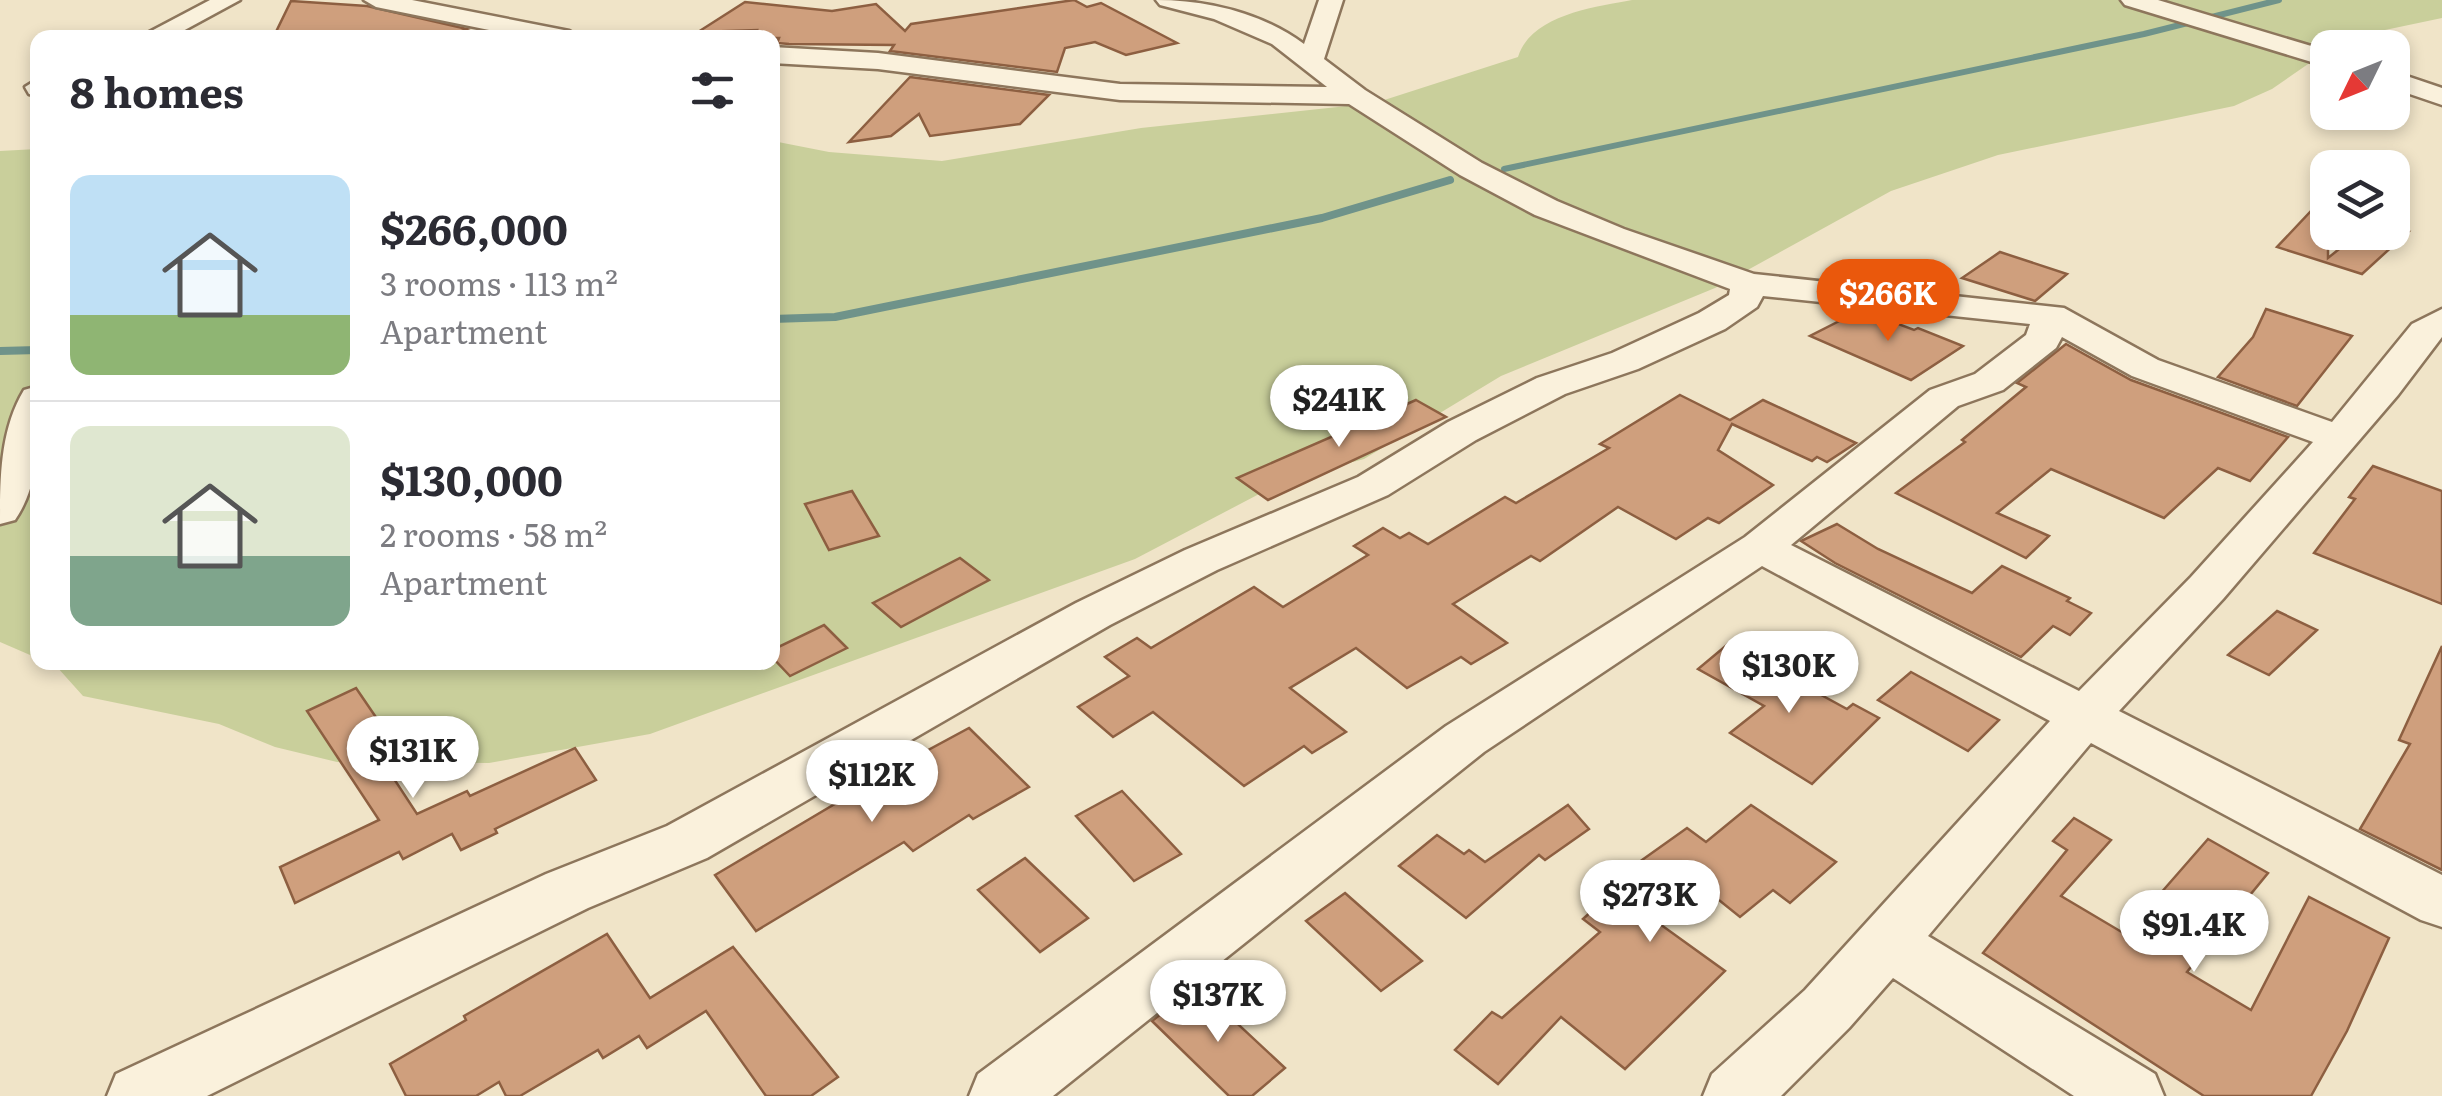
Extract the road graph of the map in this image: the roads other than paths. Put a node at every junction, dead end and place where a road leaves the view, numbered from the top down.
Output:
1 (228, 0) edge
2 (376, 0) edge
3 (1168, 0) edge
4 (1331, 0) edge
5 (2133, 0) edge
6 (166, 30) edge
7 (528, 30) edge
8 (2310, 53) edge
9 (780, 55) edge
10 (1310, 62) junction
11 (2410, 85) edge
12 (1355, 96) junction
13 (2442, 97) edge
14 (1749, 284) junction
15 (2051, 316) junction
16 (2436, 329) edge
17 (30, 422) edge
18 (2338, 438) junction
19 (0, 511) edge
20 (1761, 547) junction
21 (2083, 718) junction
22 (2442, 903) edge
23 (1886, 942) junction
24 (140, 1096) edge
25 (1002, 1096) edge
26 (1736, 1096) edge
27 (2131, 1096) edge

1 - 6 street
2 - 7 street
3 - 10 street
4 - 10 street
5 - 8 street
9 - 12 street
10 - 12 street
11 - 13 street
12 - 14 street
14 - 15 street
14 - 24 street
15 - 18 street
15 - 20 street
16 - 18 street
17 - 19 street
18 - 21 street
20 - 21 street
20 - 25 street
21 - 22 street
21 - 23 street
23 - 26 street
23 - 27 street

